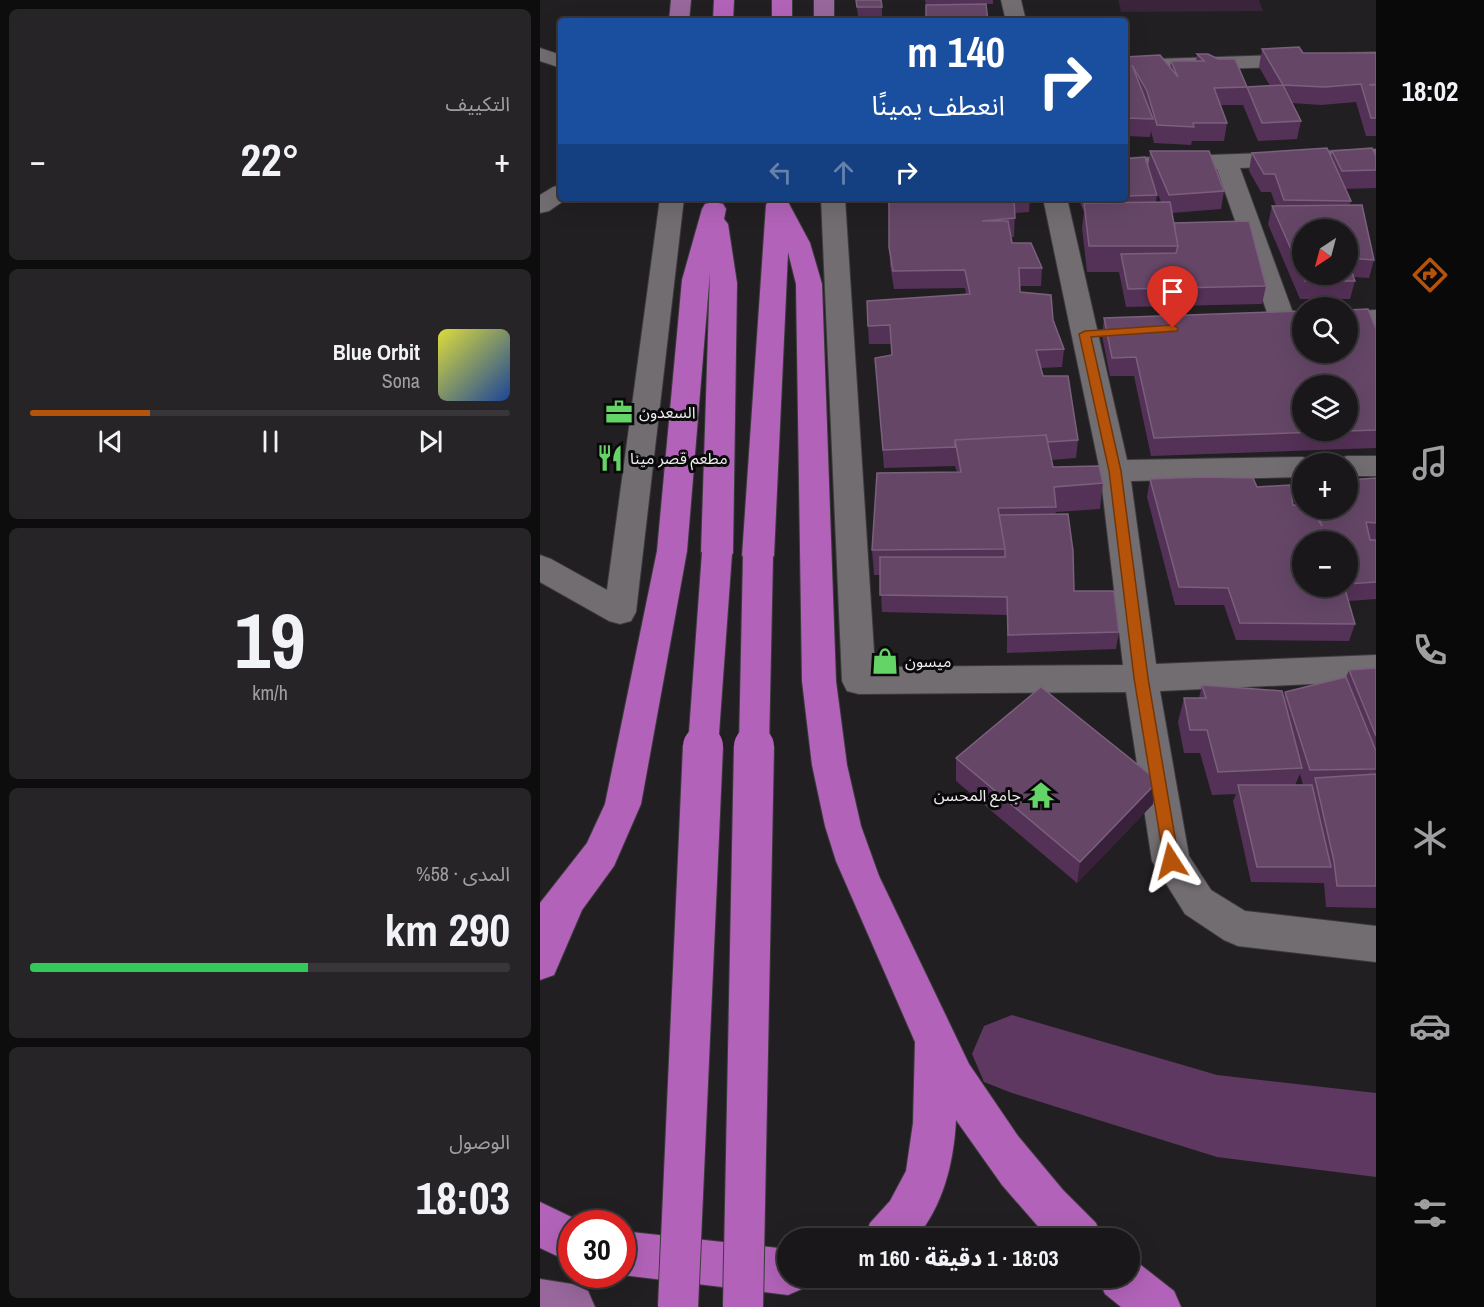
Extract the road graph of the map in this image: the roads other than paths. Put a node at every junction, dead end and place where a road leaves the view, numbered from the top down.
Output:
1 (681, 0) edge
2 (724, 0) edge
3 (782, 0) edge
4 (824, 0) edge
5 (1011, 0) edge
6 (679, 18) edge
7 (723, 18) edge
8 (782, 18) edge
9 (824, 18) edge
10 (1015, 18) edge
11 (1376, 58) edge
12 (1128, 66) edge
13 (1376, 156) edge
14 (1226, 160) junction
15 (1128, 165) edge
16 (558, 194) edge
17 (672, 201) edge
18 (832, 201) edge
19 (1056, 201) edge
20 (778, 202) edge
21 (714, 203) edge
22 (540, 206) edge
23 (1376, 318) edge
24 (1358, 319) edge
25 (1282, 321) edge
26 (1358, 466) edge
27 (1376, 466) edge
28 (1292, 467) edge
29 (1115, 471) junction
30 (540, 567) edge
31 (1376, 668) edge
32 (1141, 678) junction
33 (553, 916) edge
34 (1376, 944) edge
35 (540, 962) edge
36 (935, 1040) junction
37 (540, 1224) edge
38 (898, 1228) edge
39 (1069, 1228) edge
40 (558, 1234) edge
41 (636, 1255) edge
42 (777, 1271) edge
43 (1134, 1288) edge
44 (540, 1302) edge
45 (572, 1307) edge
46 (678, 1307) edge
47 (743, 1307) edge
48 (1158, 1307) edge

1 - 6 main road
2 - 7 highway
3 - 8 highway
4 - 9 main road
5 - 10 street
11 - 12 street
13 - 14 street
14 - 15 street
14 - 25 street
16 - 22 street
17 - 30 street
18 - 32 street
19 - 29 street
20 - 36 highway
20 - 47 highway, bridge
21 - 33 highway
21 - 46 highway, bridge
23 - 24 street
26 - 27 street
28 - 29 street
29 - 32 street
31 - 32 street
32 - 34 street
33 - 35 highway
36 - 38 highway
36 - 39 highway
37 - 40 highway
41 - 42 highway
43 - 48 highway
44 - 45 main road

